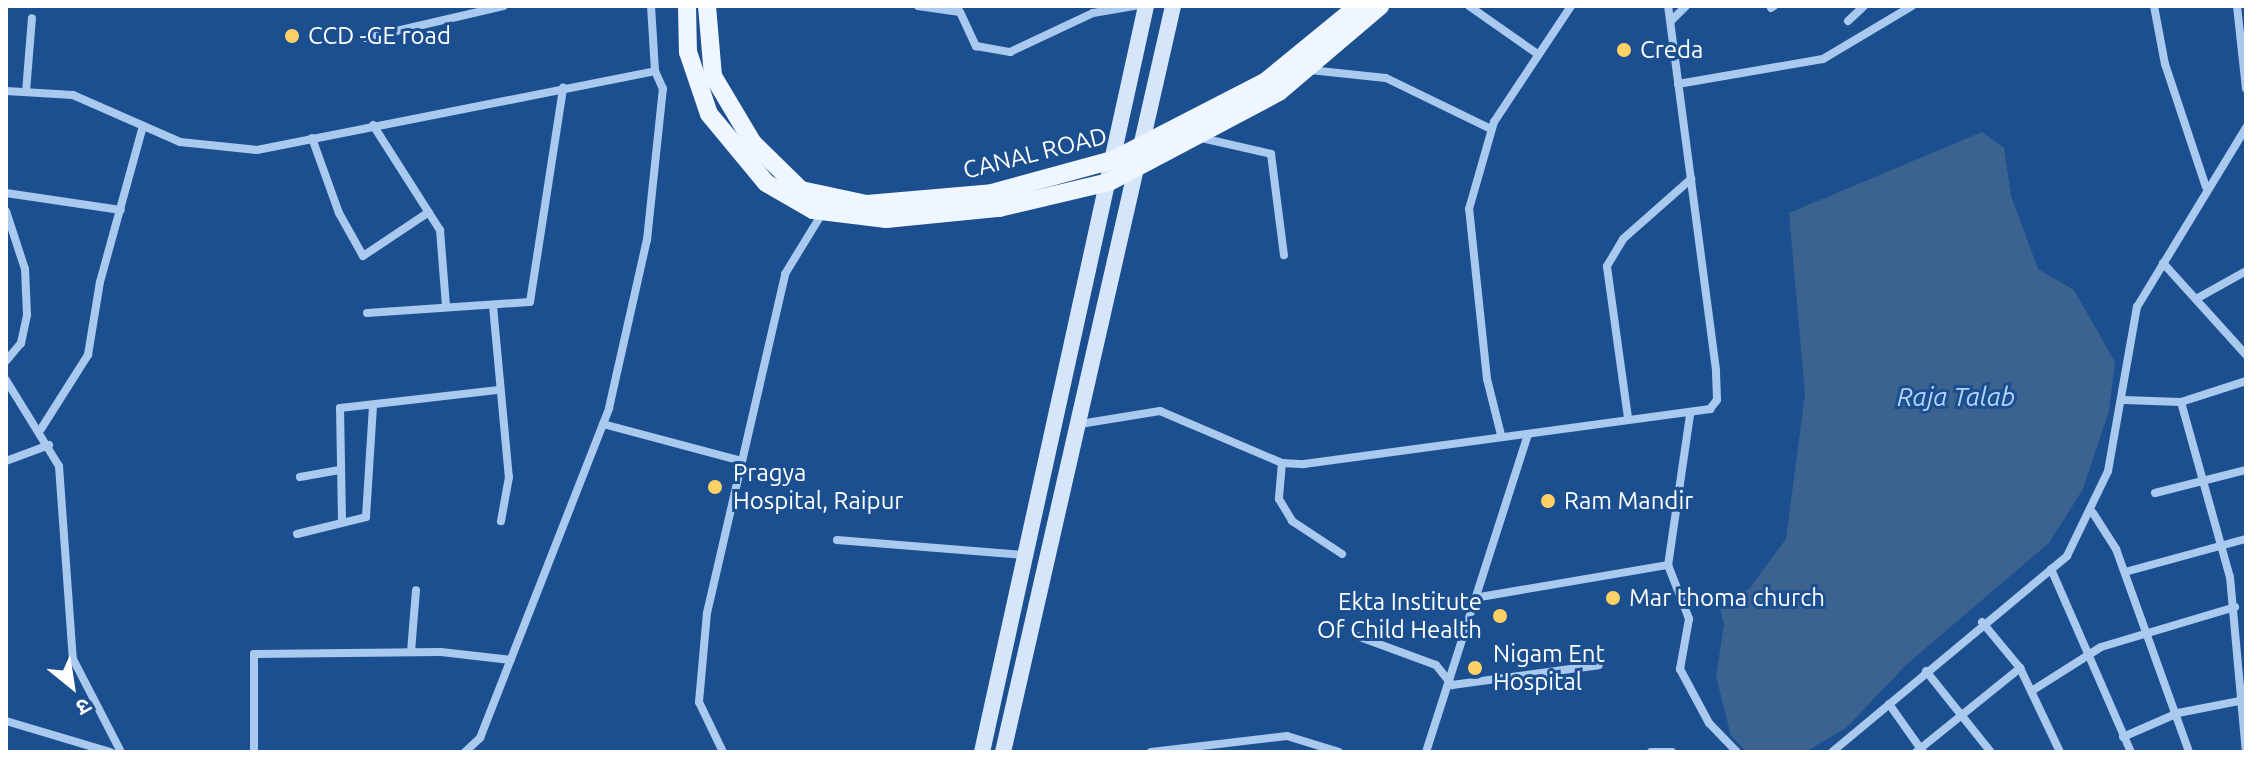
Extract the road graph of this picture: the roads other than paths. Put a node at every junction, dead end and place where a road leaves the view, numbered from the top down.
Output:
1 (503, 6) edge
2 (651, 6) edge
3 (687, 6) edge
4 (707, 6) edge
5 (918, 6) edge
6 (1135, 6) edge
7 (1146, 6) edge
8 (1173, 6) edge
9 (1358, 6) edge
10 (1380, 6) edge
11 (1469, 6) edge
12 (1571, 6) edge
13 (1668, 6) edge
14 (1686, 6) edge
15 (1864, 6) edge
16 (1912, 6) edge
17 (2154, 6) edge
18 (2237, 6) edge
19 (32, 18) dead end
20 (1671, 21) junction
21 (1848, 21) dead end
22 (366, 38) dead end
23 (1536, 53) junction
24 (1310, 70) junction
25 (655, 71) junction
26 (1678, 84) junction
27 (563, 88) junction
28 (2246, 89) edge
29 (6, 91) edge
30 (26, 92) junction
31 (373, 125) junction
32 (143, 126) junction
33 (2246, 128) edge
34 (1491, 129) junction
35 (1196, 137) junction
36 (312, 138) junction
37 (1138, 149) junction
38 (1113, 160) junction
39 (1133, 168) junction
40 (1691, 179) junction
41 (1109, 182) junction
42 (2206, 187) junction
43 (6, 193) edge
44 (825, 206) junction
45 (121, 210) junction
46 (6, 211) edge
47 (429, 212) junction
48 (1284, 255) dead end
49 (2163, 263) junction
50 (2246, 271) edge
51 (2196, 299) junction
52 (493, 306) junction
53 (446, 307) junction
54 (367, 313) dead end
55 (2246, 355) edge
56 (6, 361) edge
57 (2246, 381) edge
58 (8, 387) edge
59 (499, 390) junction
60 (2124, 400) junction
61 (2181, 402) junction
62 (373, 407) junction
63 (1690, 415) junction
64 (1628, 418) junction
65 (603, 424) junction
66 (1080, 424) junction
67 (41, 429) junction
68 (1501, 435) junction
69 (1528, 435) junction
70 (49, 445) junction
71 (6, 461) edge
72 (742, 461) junction
73 (1282, 463) junction
74 (339, 470) junction
75 (2246, 470) edge
76 (300, 477) dead end
77 (2203, 481) junction
78 (2155, 493) dead end
79 (2093, 513) junction
80 (342, 521) junction
81 (501, 521) dead end
82 (297, 534) dead end
83 (2246, 539) edge
84 (837, 540) dead end
85 (2220, 546) junction
86 (1342, 554) dead end
87 (1025, 555) junction
88 (1668, 565) junction
89 (2051, 569) junction
90 (2125, 572) junction
91 (416, 590) dead end
92 (1480, 597) junction
93 (2235, 607) junction
94 (1982, 622) junction
95 (2242, 630) edge
96 (2148, 633) junction
97 (1357, 636) dead end
98 (411, 652) junction
99 (2089, 658) junction
100 (511, 660) junction
101 (1599, 665) dead end
102 (2020, 668) junction
103 (1926, 671) junction
104 (1450, 683) junction
105 (2033, 690) junction
106 (2244, 700) edge
107 (1889, 704) junction
108 (1961, 712) junction
109 (2178, 713) junction
110 (6, 721) edge
111 (2123, 737) junction
112 (982, 748) edge
113 (1003, 750) edge
114 (1920, 751) edge
115 (110, 752) edge
116 (121, 752) edge
117 (254, 752) edge
118 (465, 752) edge
119 (723, 752) edge
120 (1151, 752) edge
121 (1339, 752) edge
122 (1426, 752) edge
123 (1651, 752) edge
124 (1672, 752) edge
125 (1737, 752) edge
126 (1832, 752) edge
127 (1991, 752) edge
128 (2060, 752) edge
129 (2131, 752) edge
130 (2189, 752) edge
131 (2246, 752) edge

1 - 22 street
2 - 25 street
3 - 44 main road
4 - 44 main road, CANAL ROAD
5 - 6 street
7 - 38 main road
8 - 37 main road
9 - 37 main road, CANAL ROAD
10 - 24 main road
11 - 23 street
12 - 23 street
13 - 20 street
14 - 20 street
15 - 21 street
16 - 26 street
17 - 42 street
18 - 28 street
19 - 30 street
20 - 26 street
23 - 34 street
24 - 34 street
24 - 35 main road
25 - 27 street
25 - 65 street
26 - 40 street
27 - 31 street
27 - 52 street
29 - 30 street
30 - 32 street
31 - 36 street
31 - 47 street
32 - 36 street
32 - 45 street
33 - 42 street
34 - 68 street
35 - 39 main road
35 - 48 street
36 - 47 street
37 - 38 main road, CANAL ROAD
37 - 39 main road
38 - 41 main road
38 - 44 main road, CANAL ROAD
39 - 41 main road
39 - 66 main road
40 - 63 street
40 - 64 street
41 - 44 main road
41 - 87 main road
42 - 49 street
43 - 45 street
44 - 72 street
45 - 67 street
46 - 56 street
47 - 53 street
49 - 51 street
49 - 60 street
50 - 51 street
51 - 55 street
52 - 53 street
52 - 59 street
53 - 54 street
57 - 61 street
58 - 67 street
59 - 62 street
59 - 81 street
60 - 61 street
60 - 79 street
61 - 77 street
62 - 74 street
62 - 80 street
63 - 64 street
63 - 88 street
64 - 69 street
65 - 72 street
65 - 100 street
66 - 73 street
66 - 113 main road
67 - 70 street
68 - 69 street
68 - 73 street
69 - 92 street
70 - 71 street
70 - 116 street
72 - 119 street
73 - 86 street
74 - 76 street
74 - 80 street
75 - 77 street
77 - 78 street
77 - 85 street
79 - 89 street
79 - 90 street
80 - 82 street
83 - 85 street
84 - 87 street
85 - 90 street
85 - 93 street
87 - 112 main road
88 - 92 street
88 - 125 street
89 - 94 street
89 - 99 street
90 - 96 street
91 - 98 street
92 - 104 street
93 - 95 street
93 - 96 street
94 - 102 street
94 - 103 street
95 - 106 street
96 - 99 street
96 - 109 street
97 - 104 street
98 - 100 street
98 - 117 street
99 - 105 street
99 - 111 street
100 - 118 street
101 - 104 street
102 - 105 street
102 - 108 street
103 - 107 street
103 - 108 street
104 - 122 street
105 - 128 street
106 - 109 street
106 - 131 street
107 - 114 street
107 - 126 street
108 - 114 street
108 - 127 street
109 - 111 street
109 - 130 street
110 - 115 street
111 - 129 street
112 - 113 main road
120 - 121 street
123 - 124 street

